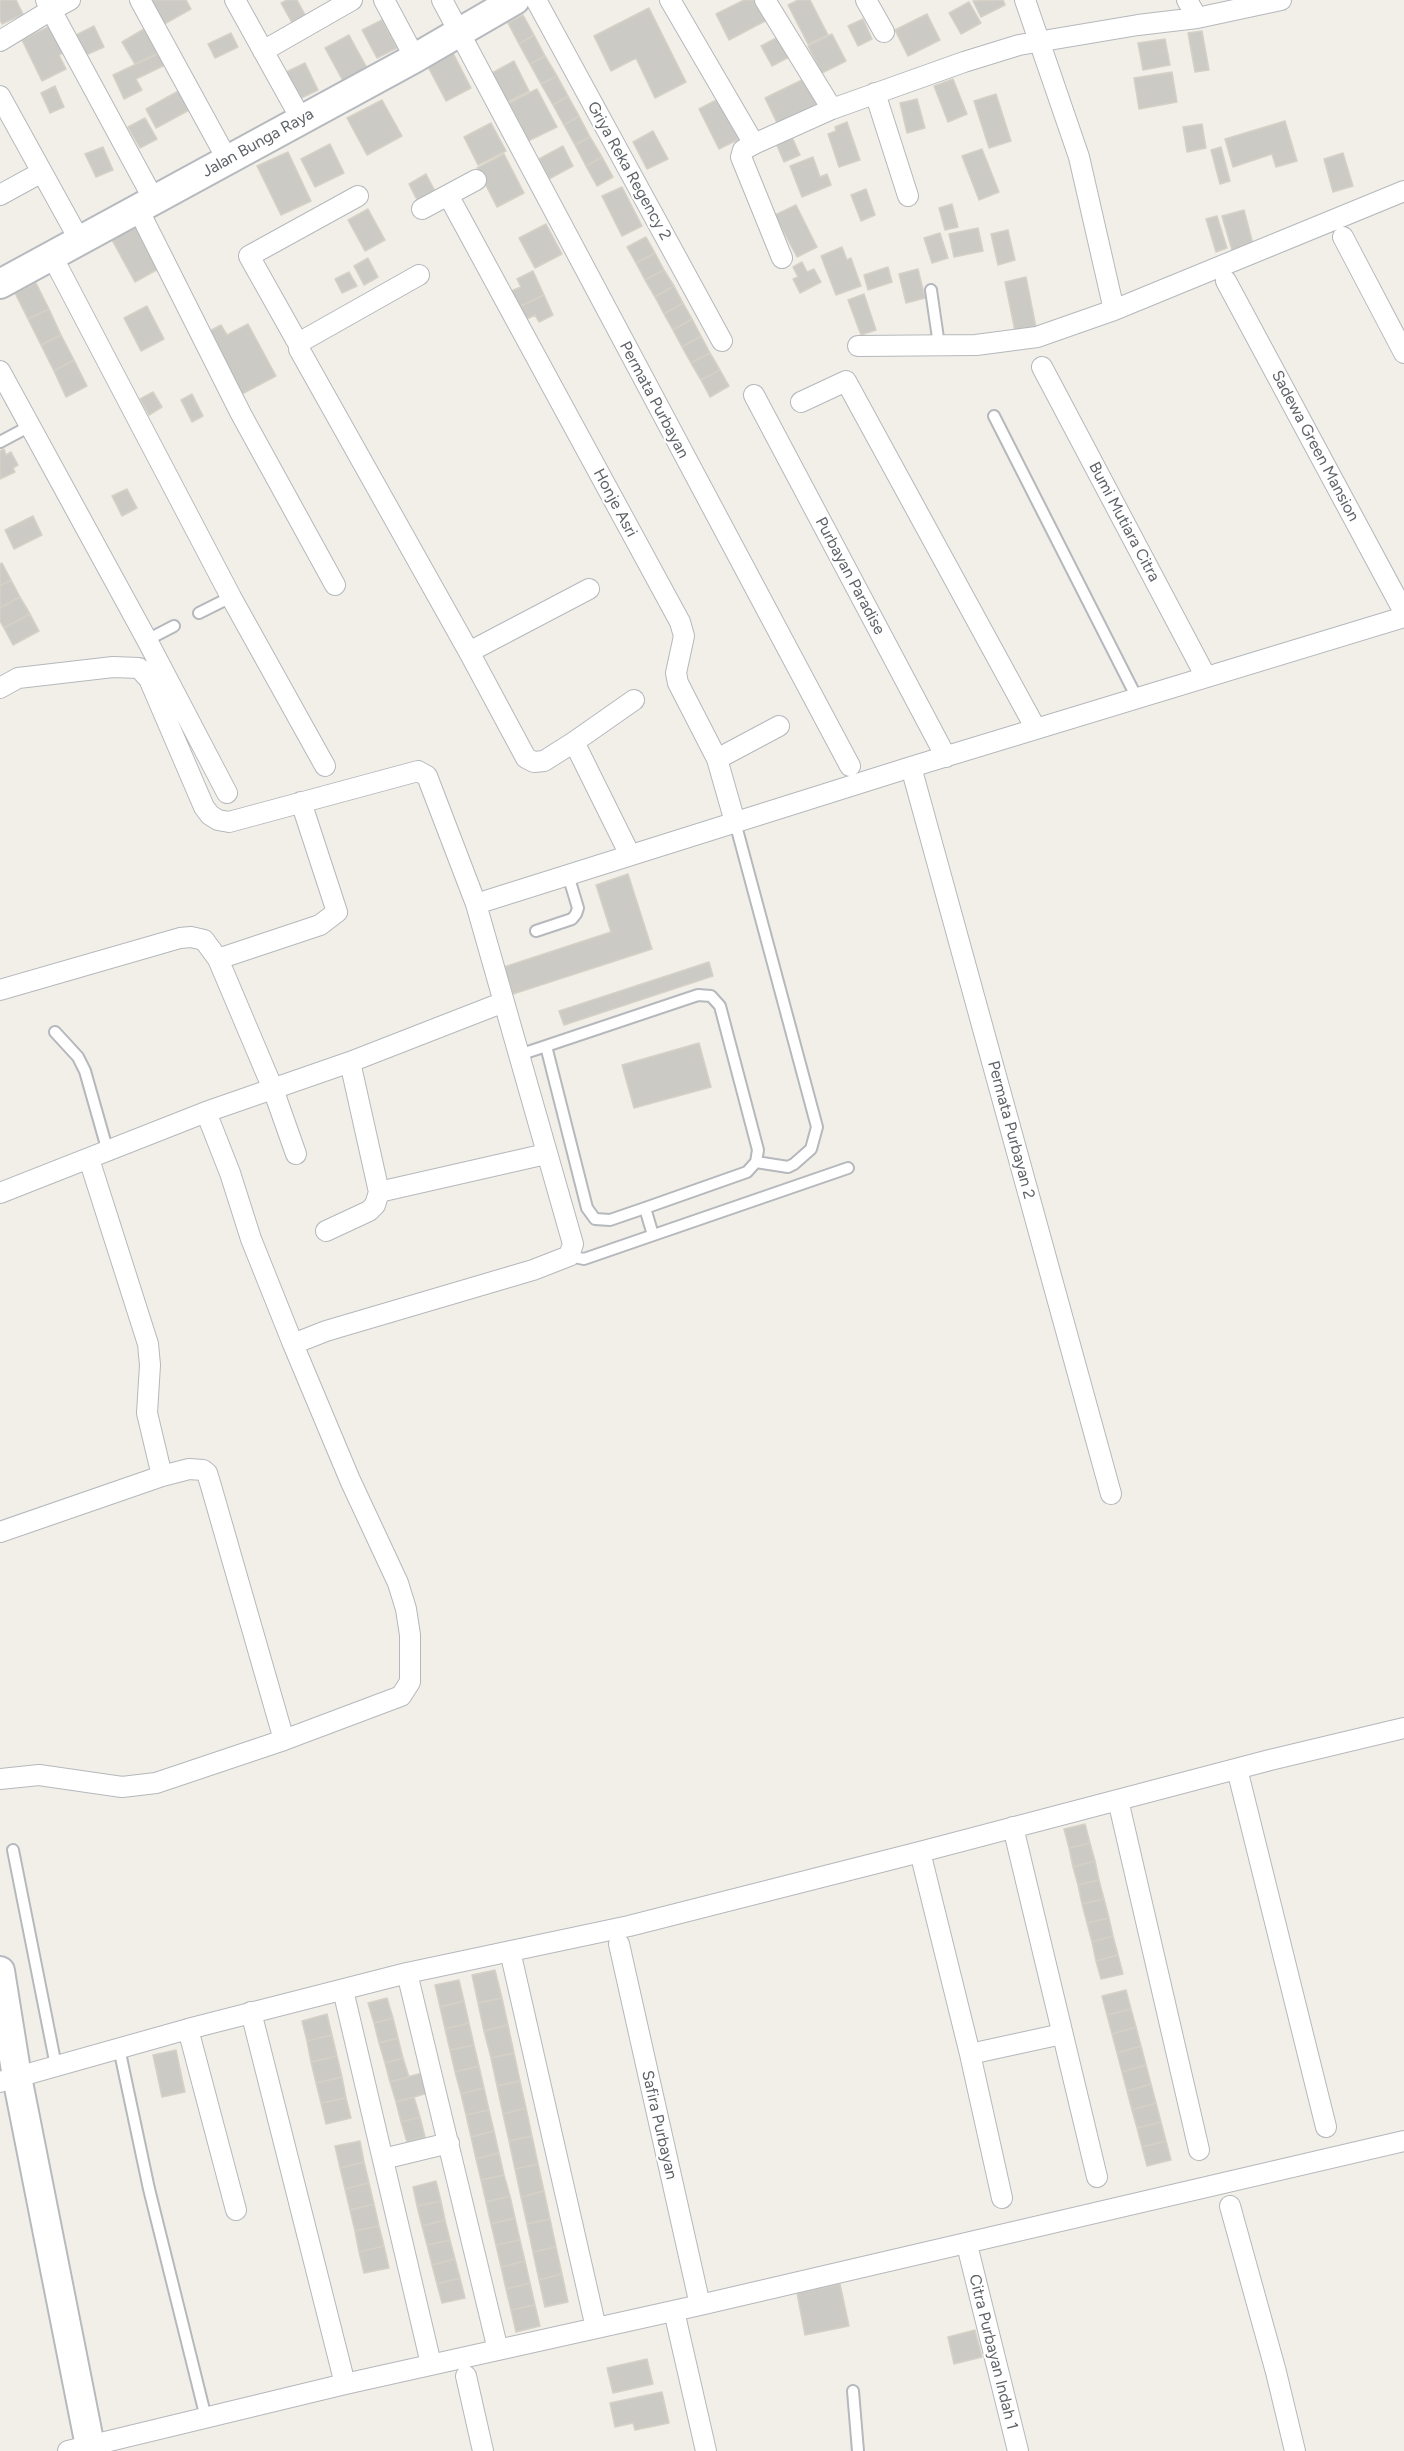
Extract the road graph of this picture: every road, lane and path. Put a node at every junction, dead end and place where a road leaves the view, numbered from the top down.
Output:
1 (70, 0) edge
2 (140, 0) edge
3 (235, 0) edge
4 (352, 0) edge
5 (384, 0) edge
6 (442, 0) edge
7 (519, 0) edge
8 (670, 0) edge
9 (765, 0) edge
10 (866, 0) edge
11 (1025, 0) edge
12 (1187, 0) edge
13 (1281, 0) edge
14 (48, 5) edge
15 (1197, 18) junction
16 (884, 32) dead end
17 (458, 33) junction
18 (0, 41) edge
19 (1039, 41) junction
20 (263, 51) junction
21 (416, 58) junction
22 (875, 93) junction
23 (2, 107) edge
24 (832, 109) junction
25 (301, 119) junction
26 (753, 144) junction
27 (227, 159) junction
28 (42, 172) junction
29 (476, 180) dead end
30 (1404, 191) edge
31 (0, 195) edge
32 (448, 195) junction
33 (358, 196) dead end
34 (908, 196) dead end
35 (146, 205) junction
36 (423, 209) dead end
37 (1343, 237) dead end
38 (80, 241) junction
39 (52, 256) junction
40 (782, 258) dead end
41 (419, 275) dead end
42 (2, 279) edge
43 (1226, 281) dead end
44 (931, 290) dead end
45 (1114, 309) junction
46 (722, 341) dead end
47 (299, 345) junction
48 (939, 345) junction
49 (858, 346) dead end
50 (1404, 353) edge
51 (1042, 367) dead end
52 (0, 371) edge
53 (754, 396) dead end
54 (801, 402) dead end
55 (994, 416) dead end
56 (30, 426) junction
57 (0, 442) edge
58 (335, 585) dead end
59 (589, 589) dead end
60 (231, 597) junction
61 (1404, 612) edge
62 (198, 613) dead end
63 (1404, 617) edge
64 (174, 626) dead end
65 (147, 640) junction
66 (469, 652) junction
67 (1206, 677) junction
68 (0, 688) edge
69 (1137, 698) junction
70 (634, 700) dead end
71 (779, 726) dead end
72 (1036, 729) junction
73 (574, 742) junction
74 (946, 757) junction
75 (717, 759) junction
76 (325, 766) dead end
77 (850, 766) dead end
78 (911, 767) junction
79 (227, 793) dead end
80 (301, 802) junction
81 (735, 822) junction
82 (630, 855) junction
83 (568, 875) junction
84 (476, 904) junction
85 (536, 931) dead end
86 (218, 959) junction
87 (0, 990) edge
88 (504, 1002) junction
89 (56, 1032) dead end
90 (546, 1046) junction
91 (519, 1055) junction
92 (350, 1062) junction
93 (273, 1089) junction
94 (206, 1112) junction
95 (108, 1152) junction
96 (296, 1154) dead end
97 (546, 1154) junction
98 (89, 1159) junction
99 (756, 1162) junction
100 (848, 1168) dead end
101 (379, 1192) junction
102 (0, 1193) edge
103 (645, 1208) junction
104 (326, 1231) dead end
105 (653, 1235) junction
106 (569, 1256) junction
107 (293, 1344) junction
108 (162, 1476) junction
109 (1111, 1494) dead end
110 (0, 1532) edge
111 (1404, 1728) edge
112 (284, 1740) junction
113 (1237, 1768) junction
114 (0, 1779) edge
115 (1118, 1800) junction
116 (1012, 1827) junction
117 (13, 1850) dead end
118 (920, 1852) junction
119 (619, 1944) dead end
120 (510, 1951) junction
121 (0, 1971) edge
122 (407, 1973) junction
123 (343, 1990) junction
124 (251, 2012) junction
125 (188, 2029) junction
126 (1062, 2034) junction
127 (119, 2048) junction
128 (970, 2054) junction
129 (56, 2066) junction
130 (8, 2080) edge
131 (1326, 2127) dead end
132 (1404, 2141) edge
133 (449, 2143) junction
134 (1198, 2150) dead end
135 (383, 2159) junction
136 (1097, 2177) dead end
137 (1002, 2198) dead end
138 (1230, 2206) dead end
139 (236, 2210) dead end
140 (969, 2253) dead end
141 (700, 2306) junction
142 (674, 2311) junction
143 (596, 2328) junction
144 (498, 2350) junction
145 (430, 2364) junction
146 (466, 2376) dead end
147 (345, 2384) junction
148 (853, 2391) dead end
149 (206, 2418) junction
150 (83, 2449) edge
151 (483, 2451) edge
152 (706, 2451) edge
153 (858, 2451) edge
154 (1018, 2451) edge
155 (1295, 2451) edge

1 - 14 street
2 - 27 street
3 - 20 street
4 - 20 street
5 - 21 street
6 - 17 street, Permata Purbayan
7 - 17 main road, Jalan Bunga Raya
7 - 46 street, Griya Reka Regency 2
8 - 26 street
9 - 24 street
10 - 16 street
11 - 19 street
12 - 15 street
13 - 15 street
14 - 18 street
14 - 35 street
15 - 19 street
17 - 21 main road, Jalan Bunga Raya
17 - 77 street, Permata Purbayan
19 - 22 street
19 - 45 street
20 - 25 street
21 - 25 main road, Jalan Bunga Raya
22 - 24 street
22 - 34 street
23 - 28 street
24 - 26 street
25 - 27 main road, Jalan Bunga Raya
26 - 40 street
27 - 35 main road, Jalan Bunga Raya
28 - 31 street
28 - 38 street
29 - 32 street
30 - 45 street
32 - 36 street
32 - 75 street, Honje Asri
33 - 47 street
35 - 38 main road, Jalan Bunga Raya
35 - 58 street
37 - 50 street
38 - 39 main road, Jalan Bunga Raya
39 - 42 main road, Jalan Bunga Raya
39 - 60 street
41 - 47 street
43 - 61 street, Sadewa Green Mansion
44 - 48 lane
45 - 48 street
47 - 66 street
48 - 49 street
51 - 67 street, Bumi Mutiara Citra
52 - 56 street
53 - 74 street, Purbayan Paradise
54 - 72 street
55 - 69 lane
56 - 57 lane
56 - 65 street
59 - 66 street
60 - 62 lane
60 - 76 street
63 - 67 street
64 - 65 lane
65 - 79 street
66 - 73 street
67 - 69 street
68 - 80 street
69 - 72 street
70 - 73 street
71 - 75 street
72 - 74 street
73 - 82 street
74 - 78 street
75 - 81 street, Honje Asri
78 - 81 street
78 - 109 street, Permata Purbayan 2
80 - 84 street
80 - 86 street
81 - 82 street
81 - 99 lane
82 - 83 street
83 - 84 street
83 - 85 lane
84 - 88 street
86 - 87 street
86 - 93 street
88 - 91 street
88 - 92 street
89 - 95 lane
90 - 91 lane
90 - 99 lane
90 - 103 lane
91 - 97 street
92 - 93 street
92 - 101 street
93 - 94 street
93 - 96 street
94 - 95 street
94 - 107 street
95 - 98 street
97 - 101 street
97 - 106 street
98 - 102 street
98 - 108 street
99 - 103 lane
100 - 105 lane
101 - 104 street
103 - 105 lane
105 - 106 lane
106 - 107 street
107 - 112 street
108 - 110 street
108 - 112 street
111 - 113 street
112 - 114 street
113 - 115 street
113 - 131 street
115 - 116 street
115 - 134 street
116 - 118 street
116 - 126 street
117 - 129 lane
118 - 120 street
118 - 128 street
119 - 141 street, Safira Purbayan
120 - 122 street
120 - 143 street
121 - 130 main road
122 - 123 street
122 - 133 street
123 - 124 street
123 - 135 street
124 - 125 street
124 - 147 street
125 - 127 street
125 - 139 street
126 - 128 street
126 - 136 street
127 - 129 street
127 - 149 lane
128 - 137 street
129 - 130 street
130 - 150 main road
132 - 141 street
133 - 135 street
133 - 144 street
135 - 145 street
138 - 155 street
140 - 154 street, Citra Purbayan Indah 1
141 - 142 street
142 - 143 street
142 - 152 street
143 - 144 street
144 - 145 street
145 - 147 street
146 - 151 street
147 - 149 street
148 - 153 lane
149 - 150 street

